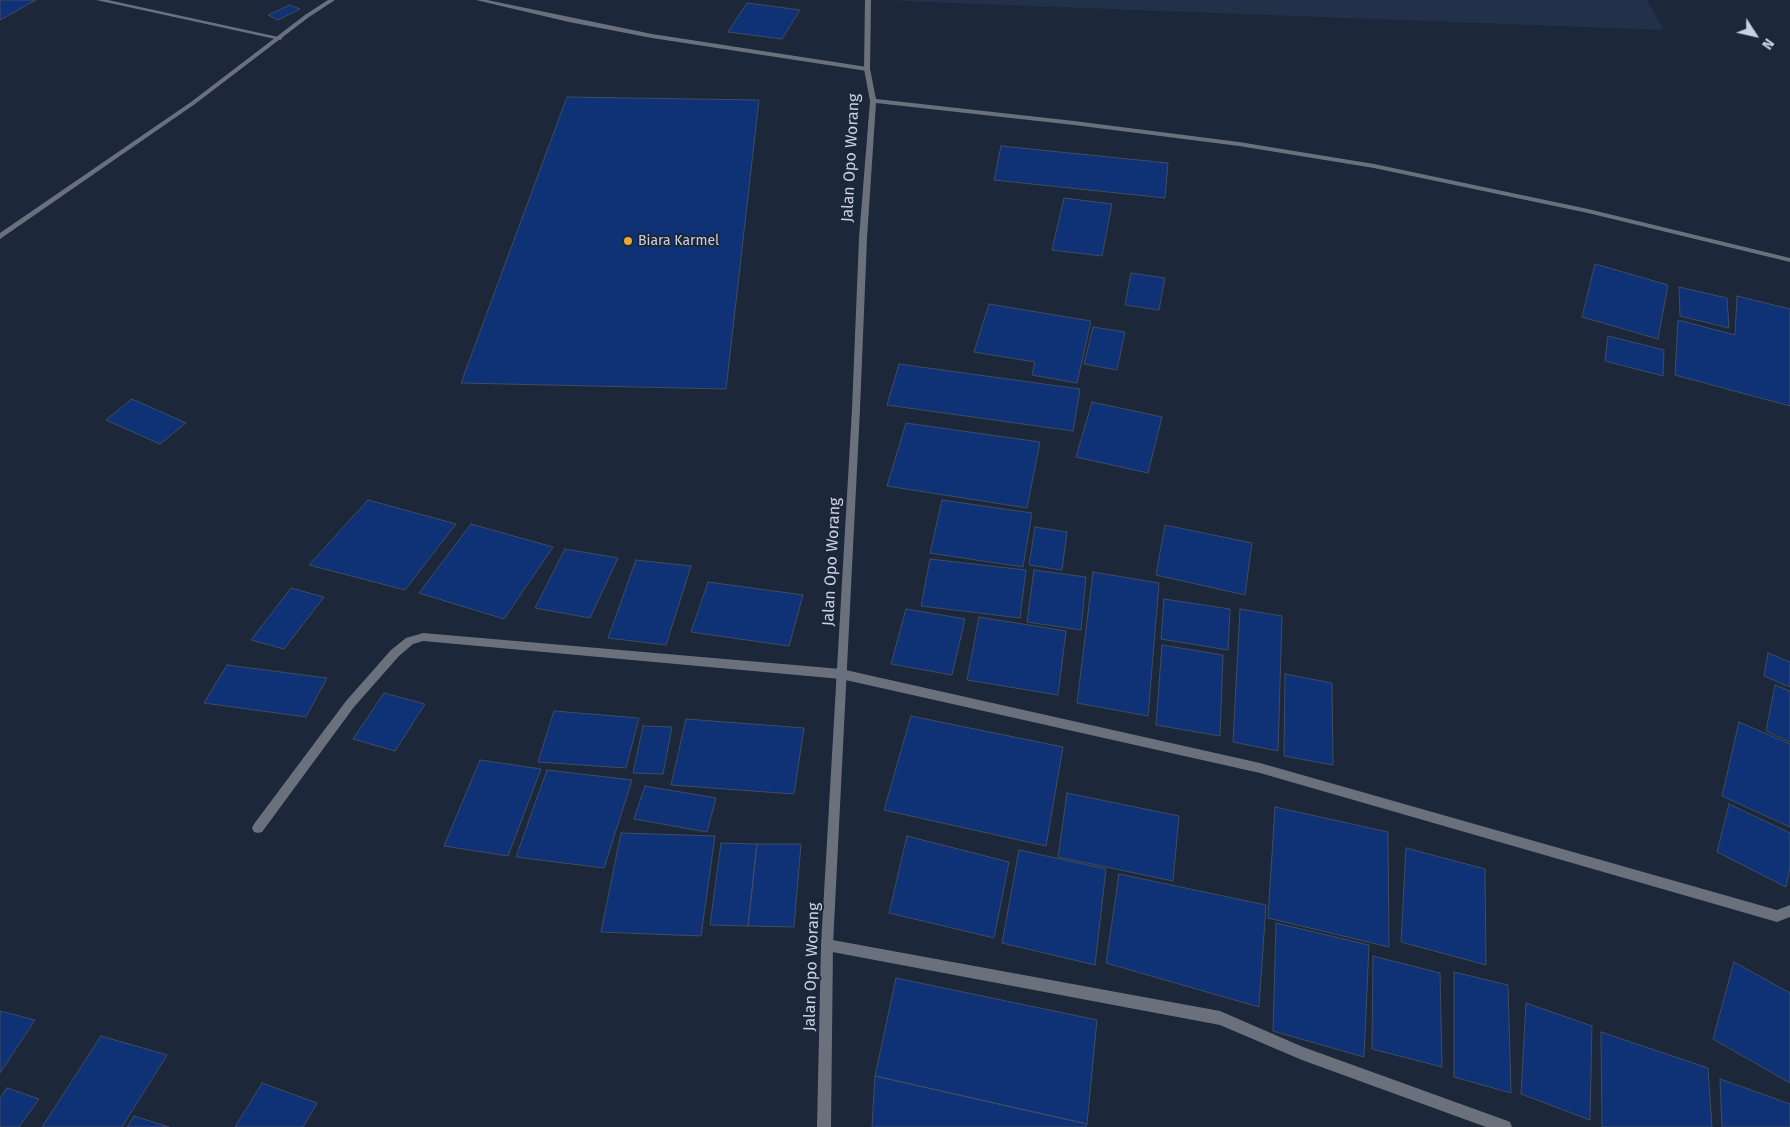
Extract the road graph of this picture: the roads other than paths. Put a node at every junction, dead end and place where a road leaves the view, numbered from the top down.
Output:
1 (99, 0) edge
2 (332, 0) edge
3 (479, 0) edge
4 (868, 0) edge
5 (280, 38) junction
6 (867, 69) junction
7 (872, 102) junction
8 (0, 237) edge
9 (1790, 260) edge
10 (841, 674) junction
11 (258, 828) dead end
12 (1790, 911) edge
13 (827, 945) junction
14 (824, 1127) edge
15 (1505, 1127) edge

1 - 5 street
2 - 5 street
3 - 6 street
4 - 6 street, Jalan Opo Worang
5 - 8 street
6 - 7 street, Jalan Opo Worang
7 - 9 street
7 - 10 street, Jalan Opo Worang
10 - 11 street
10 - 12 street
10 - 13 street, Jalan Opo Worang
13 - 14 street, Jalan Opo Worang
13 - 15 street

